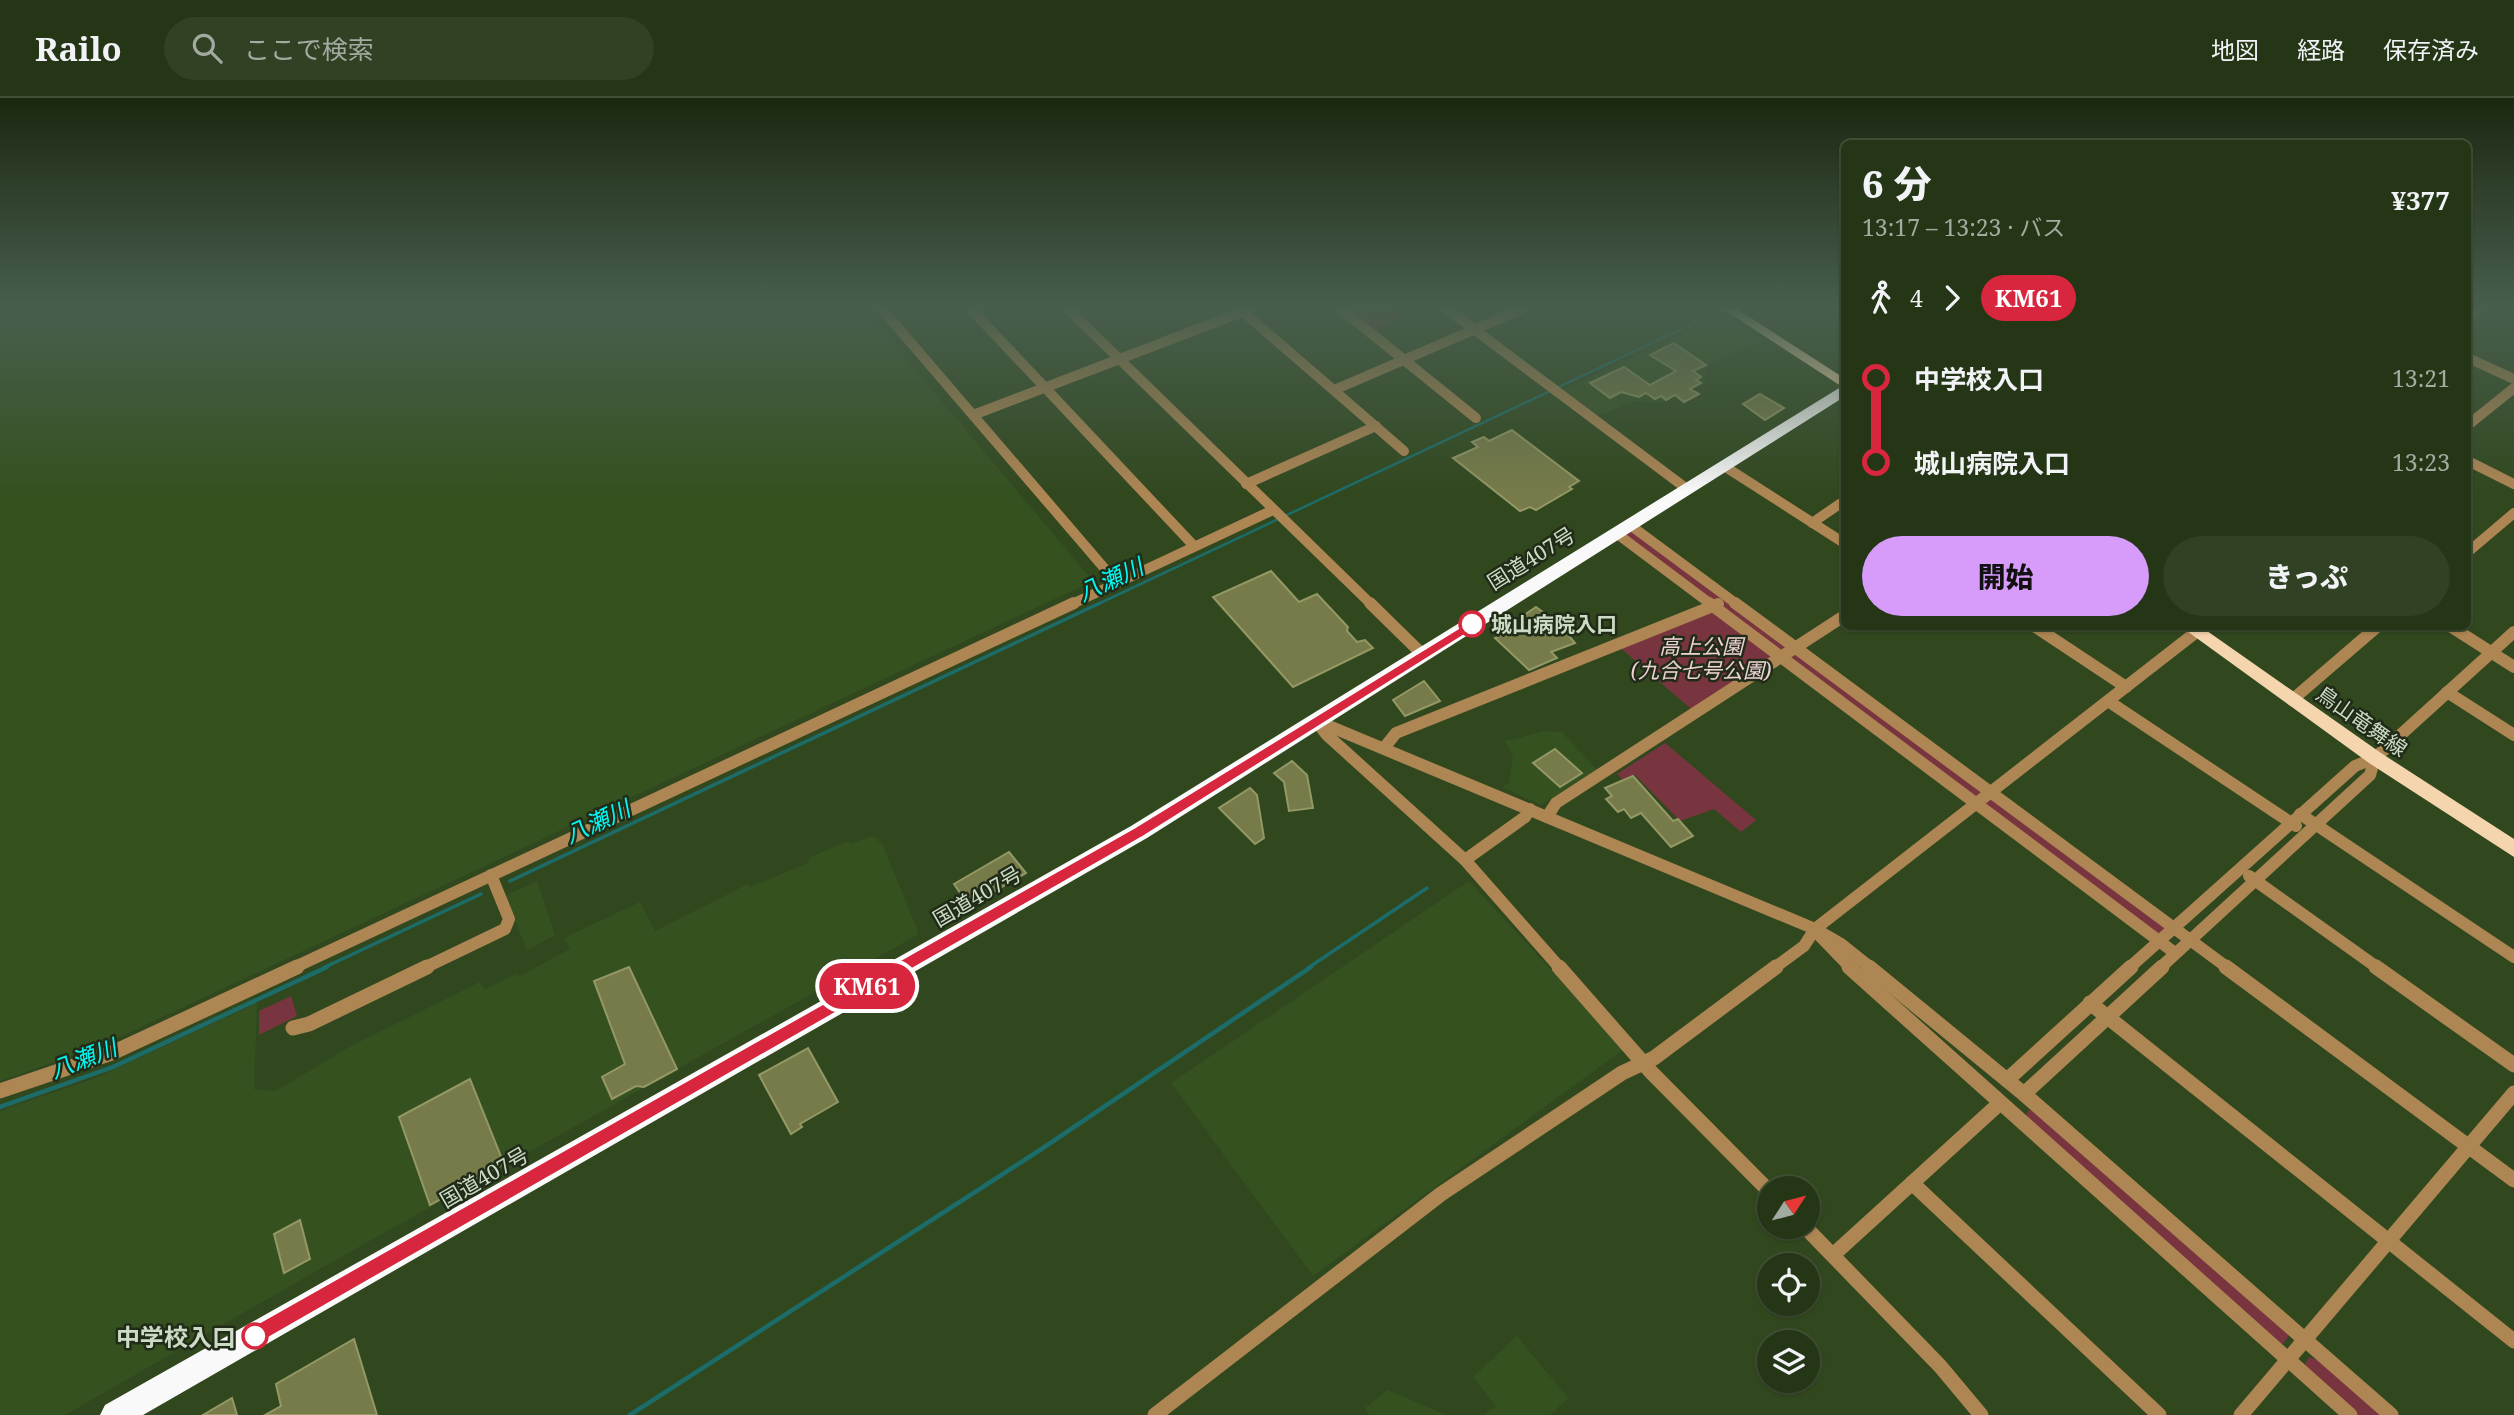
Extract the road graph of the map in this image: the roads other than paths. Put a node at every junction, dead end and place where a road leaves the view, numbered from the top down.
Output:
1 (934, 370) edge
2 (1029, 370) edge
3 (1090, 370) edge
4 (1131, 370) edge
5 (1313, 370) edge
6 (1380, 370) edge
7 (1417, 370) edge
8 (1528, 370) edge
9 (1823, 370) edge
10 (2495, 370) edge
11 (2514, 379) edge
12 (1841, 382) edge
13 (1045, 388) junction
14 (2514, 388) edge
15 (1334, 390) junction
16 (1841, 392) edge
17 (972, 415) junction
18 (1476, 418) dead end
19 (2471, 423) edge
20 (1376, 426) junction
21 (1404, 451) dead end
22 (2471, 462) edge
23 (1724, 466) junction
24 (1246, 484) junction
25 (2514, 484) edge
26 (1686, 489) junction
27 (1841, 503) edge
28 (2514, 513) edge
29 (1278, 514) junction
30 (1812, 523) junction
31 (1623, 529) junction
32 (1841, 541) edge
33 (1194, 546) junction
34 (2471, 549) edge
35 (1117, 583) junction
36 (1730, 599) junction
37 (1713, 606) junction
38 (1841, 618) edge
39 (2041, 630) edge
40 (2194, 630) edge
41 (2199, 630) edge
42 (2373, 630) edge
43 (2456, 630) edge
44 (2514, 632) edge
45 (1797, 649) junction
46 (2491, 653) junction
47 (1423, 655) junction
48 (1781, 656) junction
49 (2514, 667) edge
50 (2126, 687) junction
51 (2447, 692) junction
52 (2292, 700) junction
53 (2108, 701) junction
54 (1317, 721) junction
55 (2514, 734) edge
56 (1380, 746) junction
57 (2375, 758) junction
58 (1355, 761) junction
59 (1992, 791) junction
60 (1976, 804) junction
61 (1530, 809) junction
62 (1546, 817) junction
63 (2295, 818) junction
64 (2310, 828) junction
65 (2514, 849) edge
66 (1465, 860) junction
67 (2239, 869) junction
68 (492, 875) junction
69 (2255, 880) junction
70 (2172, 927) junction
71 (1815, 929) junction
72 (2157, 940) junction
73 (2190, 940) junction
74 (2175, 953) junction
75 (2514, 957) edge
76 (2090, 1003) junction
77 (2105, 1016) junction
78 (293, 1028) dead end
79 (1642, 1061) junction
80 (2514, 1065) edge
81 (2004, 1077) junction
82 (1985, 1090) junction
83 (0, 1091) edge
84 (2514, 1093) edge
85 (2026, 1096) junction
86 (2005, 1108) junction
87 (2468, 1146) junction
88 (1757, 1179) edge
89 (2514, 1180) edge
90 (1912, 1183) junction
91 (1817, 1239) edge
92 (2388, 1240) junction
93 (1833, 1255) junction
94 (2306, 1341) junction
95 (2514, 1341) edge
96 (2288, 1360) junction
97 (115, 1415) edge
98 (1154, 1415) edge
99 (1981, 1415) edge
100 (2159, 1415) edge
101 (2241, 1415) edge
102 (2350, 1415) edge
103 (2391, 1415) edge

1 - 17 street
2 - 13 street
3 - 13 street
4 - 24 street
5 - 15 street
6 - 15 street
7 - 18 street
8 - 26 street
9 - 12 main road
10 - 11 street
13 - 17 street
13 - 33 street
14 - 19 street
15 - 20 street
16 - 23 highway, 国道407号
17 - 35 street
20 - 21 street
20 - 24 street
22 - 25 street
23 - 26 highway, 国道407号
23 - 30 street
24 - 29 street
26 - 31 highway, 国道407号
27 - 30 street
28 - 34 street
29 - 33 street
29 - 47 street
30 - 32 street
31 - 36 street
31 - 37 street
31 - 47 highway, 国道407号
33 - 35 street
35 - 68 street
36 - 37 street
36 - 45 street
37 - 48 street
37 - 56 street
38 - 45 street
39 - 50 street
40 - 50 street
41 - 52 main road, 鳥山竜舞線
42 - 52 street
43 - 46 street
44 - 46 street
45 - 48 street
45 - 59 street
46 - 49 street
46 - 51 street
47 - 54 highway, 国道407号
48 - 60 street
48 - 62 street
50 - 53 street
51 - 55 street
51 - 57 street
52 - 57 main road, 鳥山竜舞線
53 - 59 street
53 - 63 street
54 - 56 street
54 - 58 street
54 - 97 highway, 国道407号
56 - 58 street
56 - 61 street
57 - 63 street
57 - 64 street
57 - 65 main road, 鳥山竜舞線
58 - 66 street
59 - 60 street
59 - 70 street
60 - 71 street
60 - 72 street
61 - 62 street
61 - 66 street
62 - 71 street
63 - 64 street
63 - 67 street
64 - 69 street
64 - 75 street
66 - 79 street
67 - 69 street
67 - 70 street
68 - 78 street
68 - 83 street
69 - 73 street
69 - 80 street
70 - 72 street
70 - 73 street
71 - 79 street
71 - 81 street
71 - 82 street
72 - 74 street
72 - 76 street
73 - 74 street
73 - 87 street
74 - 77 street
76 - 77 street
76 - 81 street
77 - 85 street
77 - 92 street
79 - 88 street
79 - 98 street
81 - 82 street
81 - 85 street
82 - 86 street
84 - 87 street
85 - 86 street
85 - 94 street
86 - 90 street
86 - 96 street
87 - 89 street
87 - 92 street
90 - 93 street
90 - 100 street
91 - 93 street
92 - 94 street
92 - 95 street
93 - 99 street
94 - 96 street
94 - 103 street
96 - 101 street
96 - 102 street

